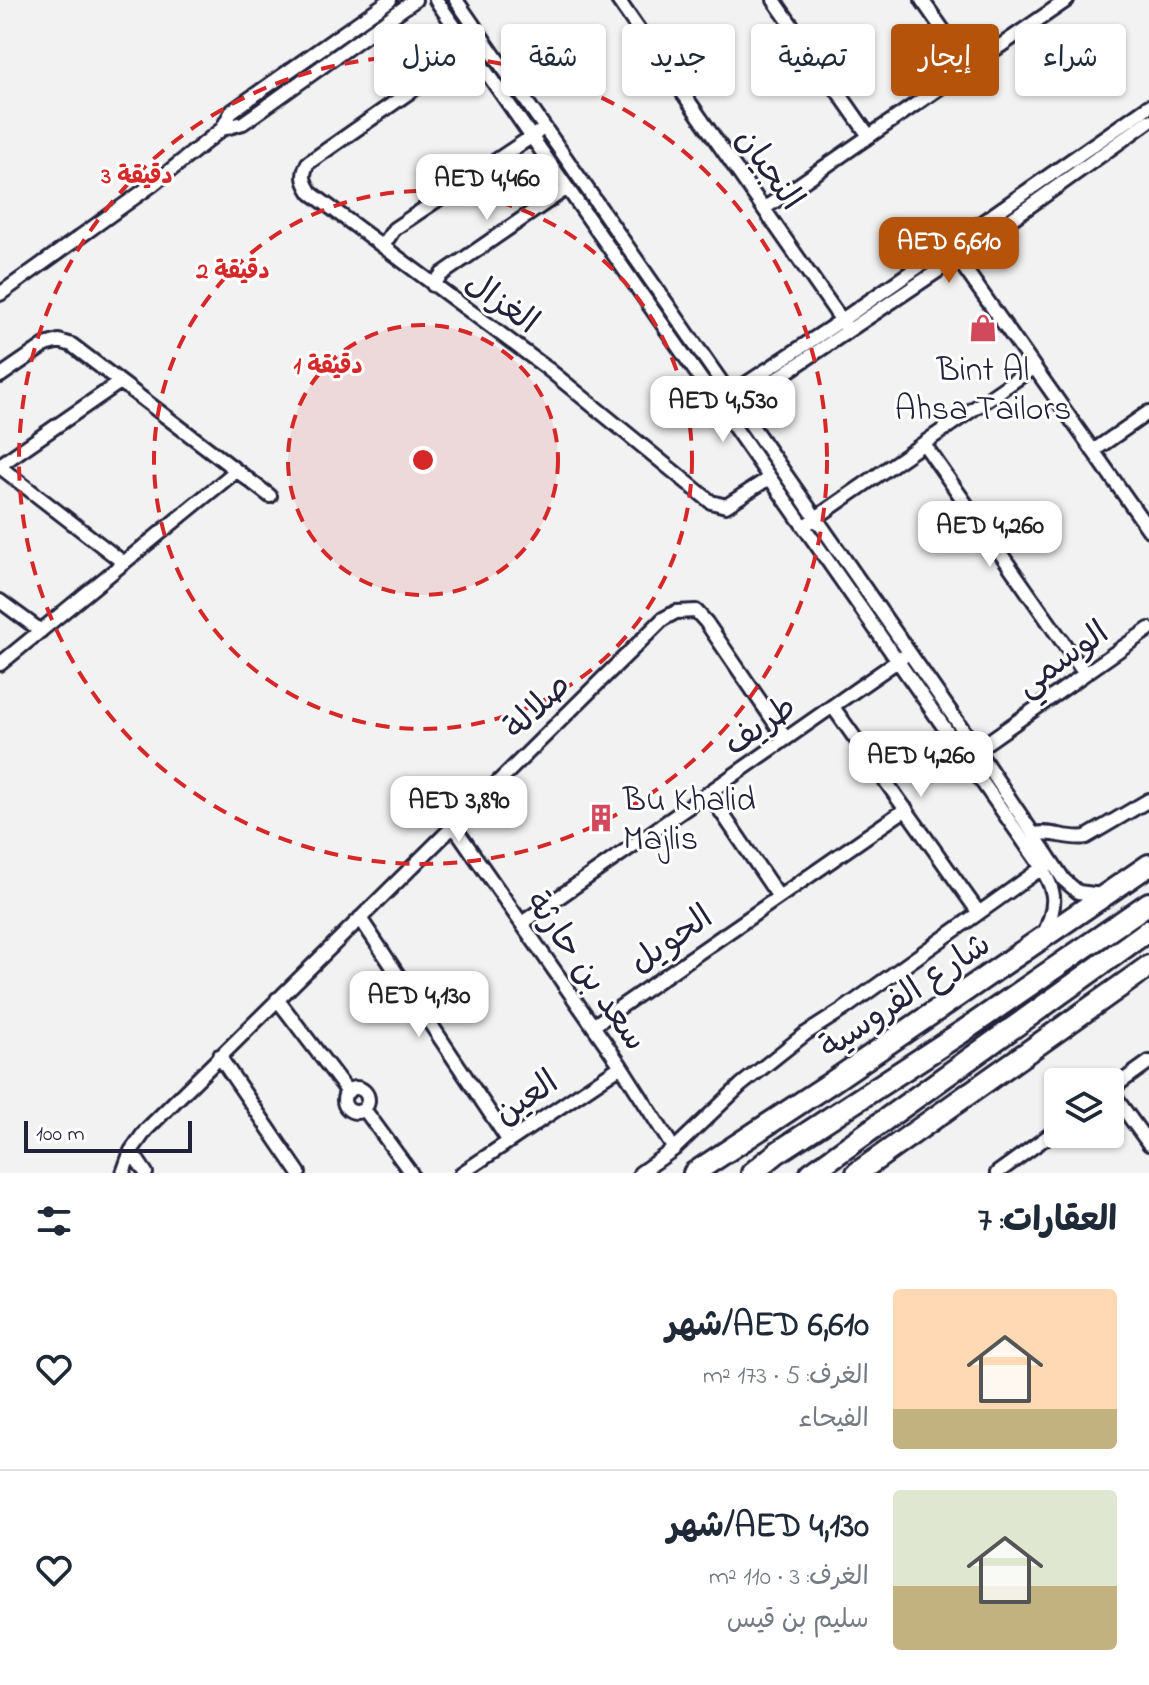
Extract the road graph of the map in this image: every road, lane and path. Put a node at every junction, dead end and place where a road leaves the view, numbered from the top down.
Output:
1 (390, 0) edge
2 (415, 0) edge
3 (436, 0) edge
4 (456, 0) edge
5 (618, 0) edge
6 (774, 0) edge
7 (922, 0) edge
8 (1067, 0) edge
9 (453, 24) edge
10 (939, 24) edge
11 (999, 46) edge
12 (485, 69) edge
13 (404, 96) edge
14 (927, 96) edge
15 (1149, 106) edge
16 (1149, 121) edge
17 (545, 127) junction
18 (222, 129) junction
19 (869, 136) junction
20 (532, 137) junction
21 (567, 188) junction
22 (765, 208) junction
23 (383, 246) junction
24 (949, 246) junction
25 (957, 258) junction
26 (433, 285) junction
27 (0, 294) edge
28 (846, 325) junction
29 (1034, 367) junction
30 (0, 376) edge
31 (120, 382) junction
32 (733, 400) junction
33 (720, 409) junction
34 (1149, 412) edge
35 (924, 444) junction
36 (1093, 451) junction
37 (0, 466) edge
38 (236, 471) junction
39 (769, 478) junction
40 (270, 496) dead end
41 (816, 518) junction
42 (803, 527) junction
43 (1149, 530) edge
44 (124, 563) junction
45 (0, 601) edge
46 (1149, 629) edge
47 (41, 631) junction
48 (904, 656) junction
49 (0, 664) edge
50 (1085, 674) junction
51 (833, 707) junction
52 (786, 739) junction
53 (972, 754) junction
54 (709, 794) junction
55 (1002, 797) junction
56 (1149, 800) edge
57 (906, 809) junction
58 (453, 825) junction
59 (1035, 834) junction
60 (1047, 864) junction
61 (1149, 865) edge
62 (1105, 895) junction
63 (779, 897) junction
64 (1149, 903) edge
65 (979, 913) junction
66 (360, 918) junction
67 (522, 923) junction
68 (1149, 930) edge
69 (1042, 939) junction
70 (1149, 966) edge
71 (277, 999) junction
72 (593, 1026) junction
73 (219, 1056) junction
74 (1149, 1062) edge
75 (621, 1066) junction
76 (1124, 1080) edge
77 (1124, 1109) edge
78 (508, 1140) junction
79 (1044, 1140) edge
80 (1149, 1144) edge
81 (732, 1148) junction
82 (674, 1149) junction
83 (131, 1151) junction
84 (1003, 1171) edge
85 (123, 1173) edge
86 (146, 1173) edge
87 (299, 1173) edge
88 (411, 1173) edge
89 (462, 1173) edge
90 (640, 1173) edge
91 (694, 1173) edge
92 (705, 1173) edge
93 (752, 1173) edge
94 (811, 1173) edge
95 (857, 1173) edge

1 - 18 street
2 - 18 street
3 - 9 street
4 - 17 street
5 - 22 street, النجيان
6 - 19 street
7 - 10 street
8 - 11 street
12 - 20 street
13 - 23 street, الغزال
14 - 19 street
15 - 24 street
16 - 25 street
17 - 20 street
17 - 32 street
18 - 27 street
19 - 22 street
20 - 21 street
20 - 23 street
21 - 26 street
21 - 33 street
22 - 28 street, النجيان
23 - 26 street, الغزال
24 - 25 street
24 - 28 street
25 - 28 street
25 - 29 street
26 - 39 street, الغزال
28 - 32 street
29 - 35 street
29 - 36 street
30 - 31 street
31 - 37 street
31 - 38 street
32 - 33 street
32 - 41 street
33 - 39 street
34 - 36 street
35 - 41 street
35 - 50 street
36 - 43 street
37 - 44 street
38 - 40 street
38 - 44 street
39 - 42 street
41 - 42 street
41 - 48 street
42 - 48 street
44 - 47 street
45 - 47 street
46 - 50 street, الوسمي
47 - 49 street
48 - 51 street, طريف
48 - 53 street
50 - 53 street, الوسمي
51 - 52 street, طريف
51 - 57 street
52 - 54 street, طريف
52 - 58 street, صلالة
53 - 55 street
54 - 63 street
54 - 67 street, طريف
55 - 59 street
55 - 60 street
56 - 59 street
57 - 63 street, الحويل
57 - 65 street
58 - 66 street, صلالة
58 - 67 street, سعد بن حارثة
59 - 60 street
60 - 62 street
60 - 65 street
60 - 69 street
61 - 62 main road, شارع الفروسية
62 - 69 main road, شارع الفروسية
63 - 72 street, الحويل
64 - 93 main road, شارع الفروسية
65 - 82 street
66 - 71 street, صلالة
66 - 78 street
67 - 72 street, سعد بن حارثة
68 - 94 main road
69 - 81 main road, شارع الفروسية
70 - 95 main road
71 - 73 street, صلالة
71 - 88 street
72 - 75 street, سعد بن حارثة
73 - 83 street, صلالة
73 - 87 street
74 - 76 street
75 - 78 street, العين
75 - 82 street, سعد بن حارثة
77 - 80 street
78 - 89 street, العين
79 - 84 street
81 - 91 main road, شارع الفروسية
81 - 92 main road
82 - 90 street
83 - 85 street, صلالة
83 - 86 street

